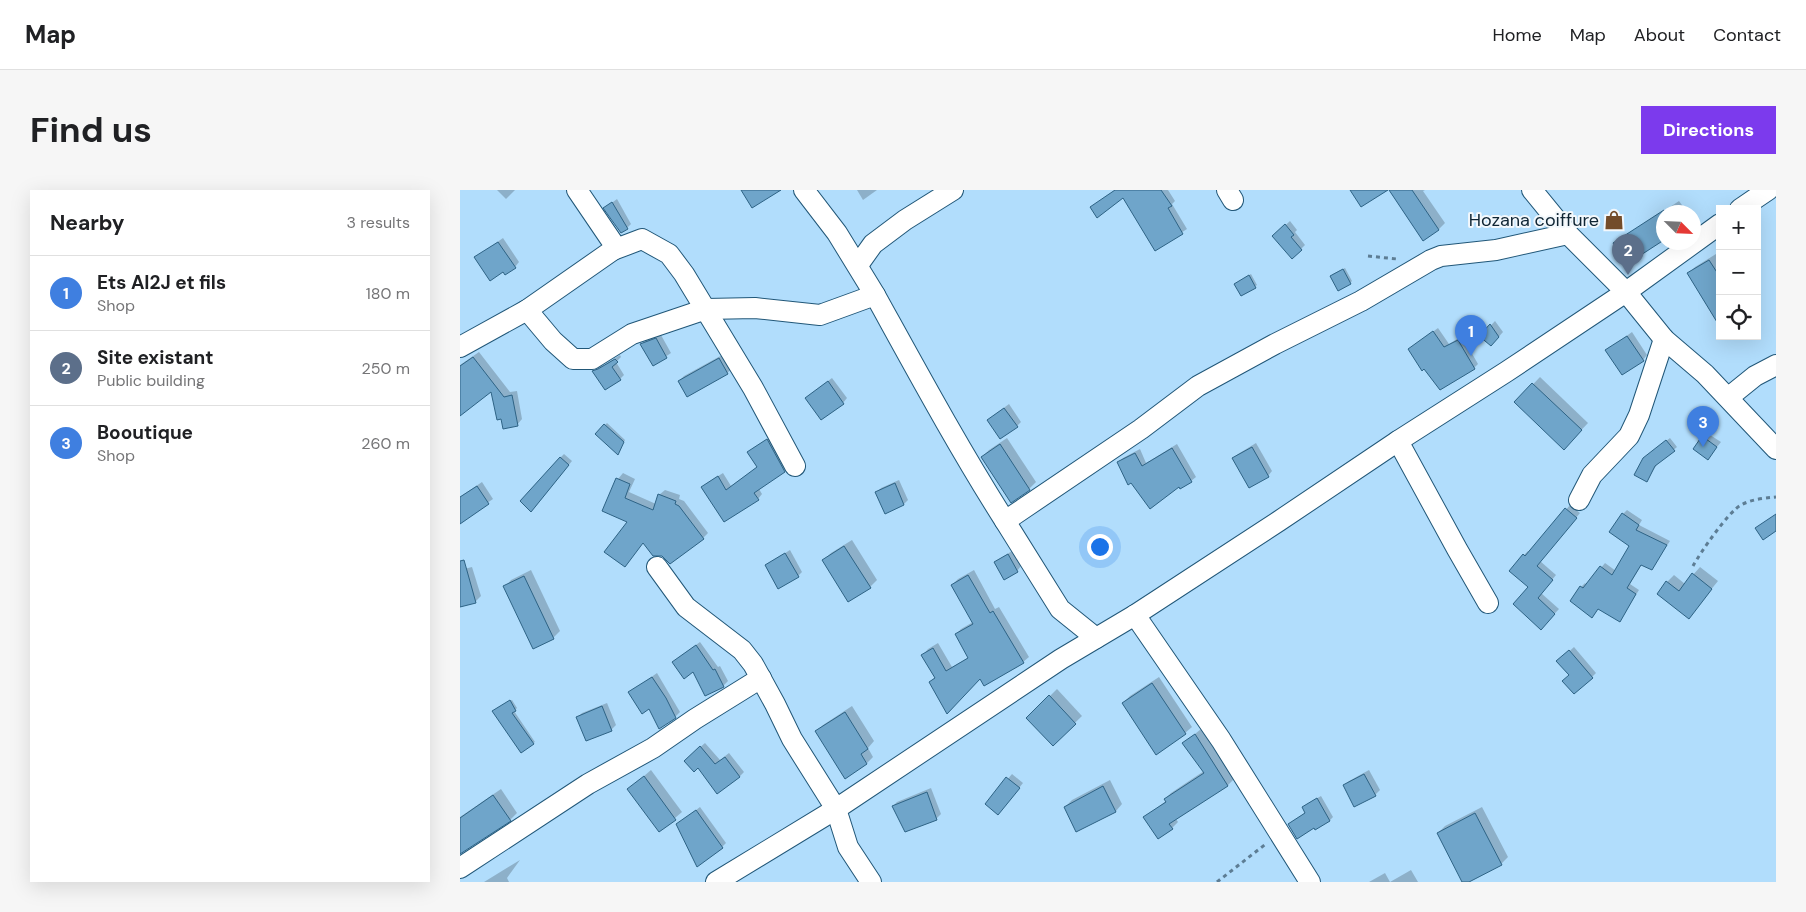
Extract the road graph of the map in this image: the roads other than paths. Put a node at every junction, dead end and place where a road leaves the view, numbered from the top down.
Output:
1 (577, 190) edge
2 (804, 190) edge
3 (953, 190) edge
4 (1532, 190) edge
5 (1754, 199) edge
6 (1776, 200) edge
7 (1716, 227) edge
8 (1568, 234) junction
9 (613, 250) junction
10 (858, 265) junction
11 (1626, 292) junction
12 (875, 295) junction
13 (706, 309) junction
14 (527, 310) junction
15 (1664, 339) junction
16 (460, 347) edge
17 (1776, 365) edge
18 (1729, 397) junction
19 (1398, 441) junction
20 (1776, 449) edge
21 (795, 466) dead end
22 (1579, 500) dead end
23 (1004, 521) junction
24 (658, 567) dead end
25 (1488, 602) dead end
26 (1135, 615) junction
27 (1096, 638) junction
28 (761, 678) junction
29 (836, 809) junction
30 (460, 868) edge
31 (716, 882) edge
32 (871, 882) edge
33 (1310, 882) edge

1 - 9 street
2 - 10 street
3 - 10 street
4 - 8 street
5 - 6 street
7 - 11 street
8 - 11 street
8 - 23 street
9 - 13 street
9 - 14 street
10 - 12 street
11 - 15 street
11 - 19 street
12 - 13 street
12 - 23 street
13 - 14 street
13 - 21 street
14 - 16 street
15 - 18 street
15 - 22 street
17 - 18 street
18 - 20 street
19 - 25 street
19 - 26 street
23 - 27 street
24 - 28 street
26 - 27 street
26 - 33 street
27 - 29 street
28 - 29 street
28 - 30 street
29 - 31 street
29 - 32 street

